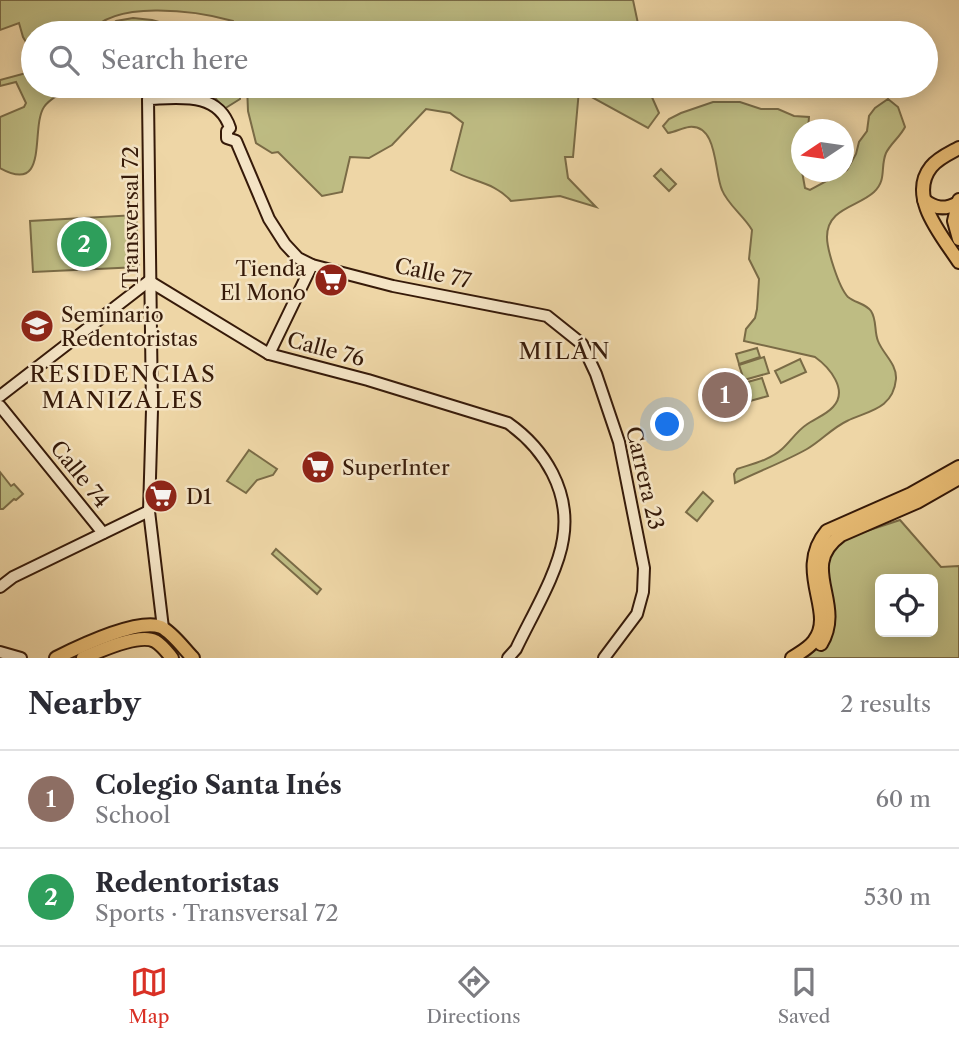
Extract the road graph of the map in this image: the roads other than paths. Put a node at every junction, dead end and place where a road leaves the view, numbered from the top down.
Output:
1 (959, 148) edge
2 (940, 159) junction
3 (958, 163) edge
4 (924, 200) junction
5 (958, 201) edge
6 (959, 239) edge
7 (959, 262) edge
8 (312, 265) junction
9 (149, 281) junction
10 (547, 316) joint
11 (269, 354) junction
12 (0, 396) edge
13 (0, 406) edge
14 (959, 467) edge
15 (959, 478) edge
16 (149, 512) junction
17 (103, 533) junction
18 (0, 587) edge
19 (163, 628) junction
20 (0, 652) edge
21 (21, 658) edge
22 (57, 658) edge
23 (83, 658) edge
24 (172, 658) edge
25 (193, 658) edge
26 (508, 658) edge
27 (604, 658) edge
28 (792, 658) edge
29 (806, 658) edge

1 - 2 main road
2 - 3 main road
2 - 4 main road
4 - 5 main road
4 - 7 main road
5 - 6 main road
8 - 9 street, Transversal 72
8 - 10 street, Calle 77
8 - 11 street
9 - 11 street, Calle 76
9 - 12 street
9 - 16 street, Transversal 72
10 - 27 street, Carrera 23
11 - 26 street, Calle 76
13 - 17 street, Calle 74
14 - 28 main road
15 - 29 main road
16 - 17 street
16 - 19 street, Transversal 72
17 - 18 street
19 - 22 main road
19 - 25 main road
20 - 21 street
23 - 24 main road

